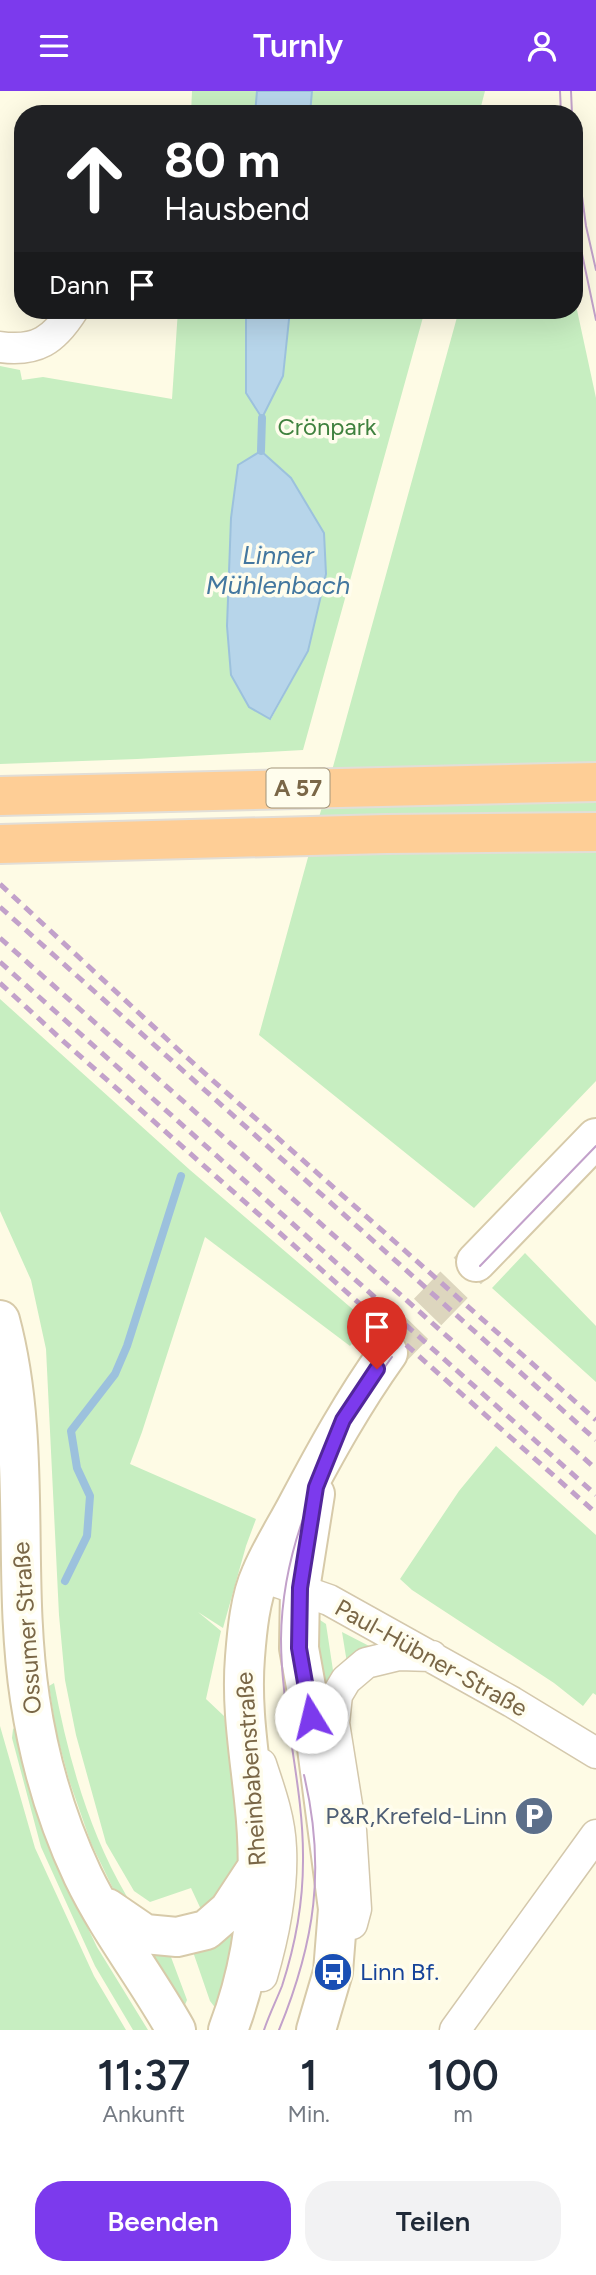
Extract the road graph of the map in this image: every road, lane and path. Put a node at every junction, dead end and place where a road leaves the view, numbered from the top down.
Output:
1 (67, 319) edge
2 (0, 347) edge
3 (596, 782) edge
4 (0, 796) edge
5 (596, 832) edge
6 (0, 844) edge
7 (596, 1138) edge
8 (476, 1262) tunnel mouth
9 (0, 1320) edge
10 (388, 1353) tunnel mouth
11 (340, 1426) junction
12 (260, 1576) junction
13 (300, 1588) junction
14 (432, 1656) junction
15 (244, 1710) junction
16 (596, 1753) edge
17 (596, 1835) edge
18 (259, 1864) junction
19 (97, 1901) junction
20 (334, 1961) junction
21 (176, 2030) edge
22 (228, 2030) edge
23 (244, 2030) edge
24 (316, 2030) edge
25 (455, 2030) edge

1 - 2 street
3 - 4 highway, A 57
5 - 6 highway, A 57
7 - 8 main road
9 - 19 main road, Ossumer Straße
10 - 11 main road
11 - 12 main road, Rheinbabenstraße
11 - 13 main road
12 - 13 street, Paul-Hübner-Straße
12 - 15 main road, Rheinbabenstraße
13 - 14 street, Paul-Hübner-Straße
13 - 20 main road
14 - 16 street, Paul-Hübner-Straße
14 - 20 street
15 - 18 main road, Rheinbabenstraße
15 - 23 street
17 - 25 street
18 - 19 main road
18 - 22 main road, Rheinbabenstraße
19 - 21 main road, Ossumer Straße
20 - 24 main road

